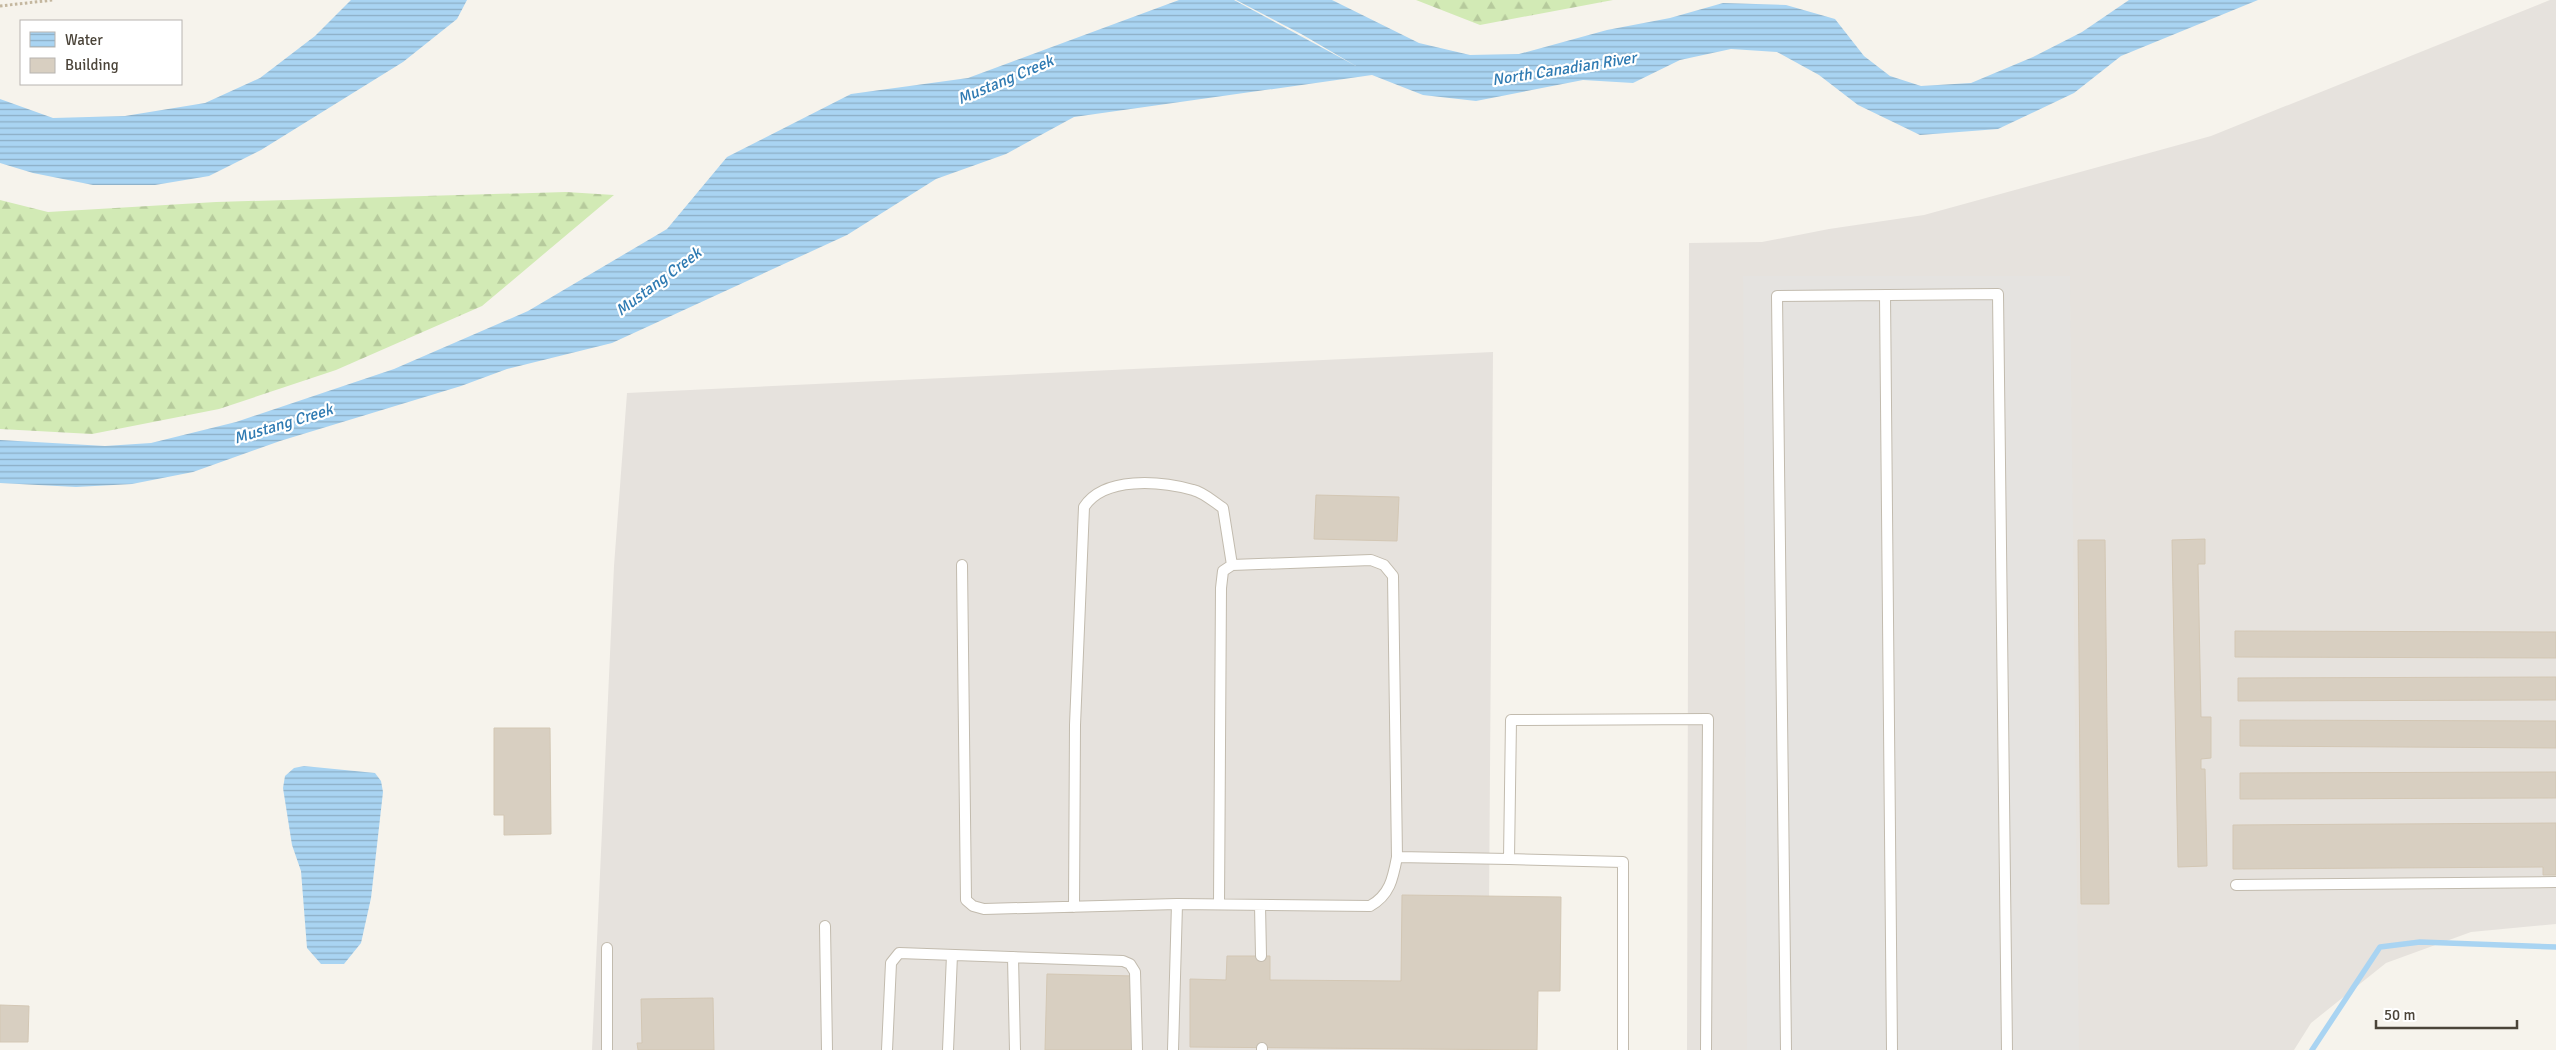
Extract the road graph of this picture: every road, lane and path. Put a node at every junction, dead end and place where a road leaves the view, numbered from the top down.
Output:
1 (53, 0) edge
2 (0, 6) edge
3 (1885, 295) junction
4 (962, 565) dead end
5 (1232, 565) junction
6 (1397, 857) junction
7 (1509, 859) junction
8 (2556, 882) edge
9 (2236, 885) dead end
10 (1177, 904) junction
11 (1219, 904) junction
12 (1260, 905) junction
13 (1074, 906) junction
14 (825, 926) dead end
15 (607, 948) dead end
16 (952, 955) junction
17 (1261, 956) dead end
18 (1013, 957) junction
19 (607, 1050) edge
20 (827, 1050) edge
21 (887, 1050) edge
22 (948, 1050) edge
23 (1015, 1050) edge
24 (1137, 1050) edge
25 (1173, 1050) edge
26 (1623, 1050) edge
27 (1706, 1050) edge
28 (1786, 1050) edge
29 (1892, 1050) edge
30 (2006, 1050) edge

1 - 2 path
3 - 28 lane
3 - 29 lane
3 - 30 lane
4 - 13 lane
5 - 6 lane
5 - 11 lane
5 - 13 lane
6 - 7 lane
6 - 12 lane
7 - 26 lane
7 - 27 lane
8 - 9 lane
10 - 11 lane
10 - 13 lane
10 - 25 lane
11 - 12 lane
12 - 17 lane
14 - 20 lane
15 - 19 lane
16 - 18 lane
16 - 21 lane
16 - 22 lane
18 - 23 lane
18 - 24 lane

